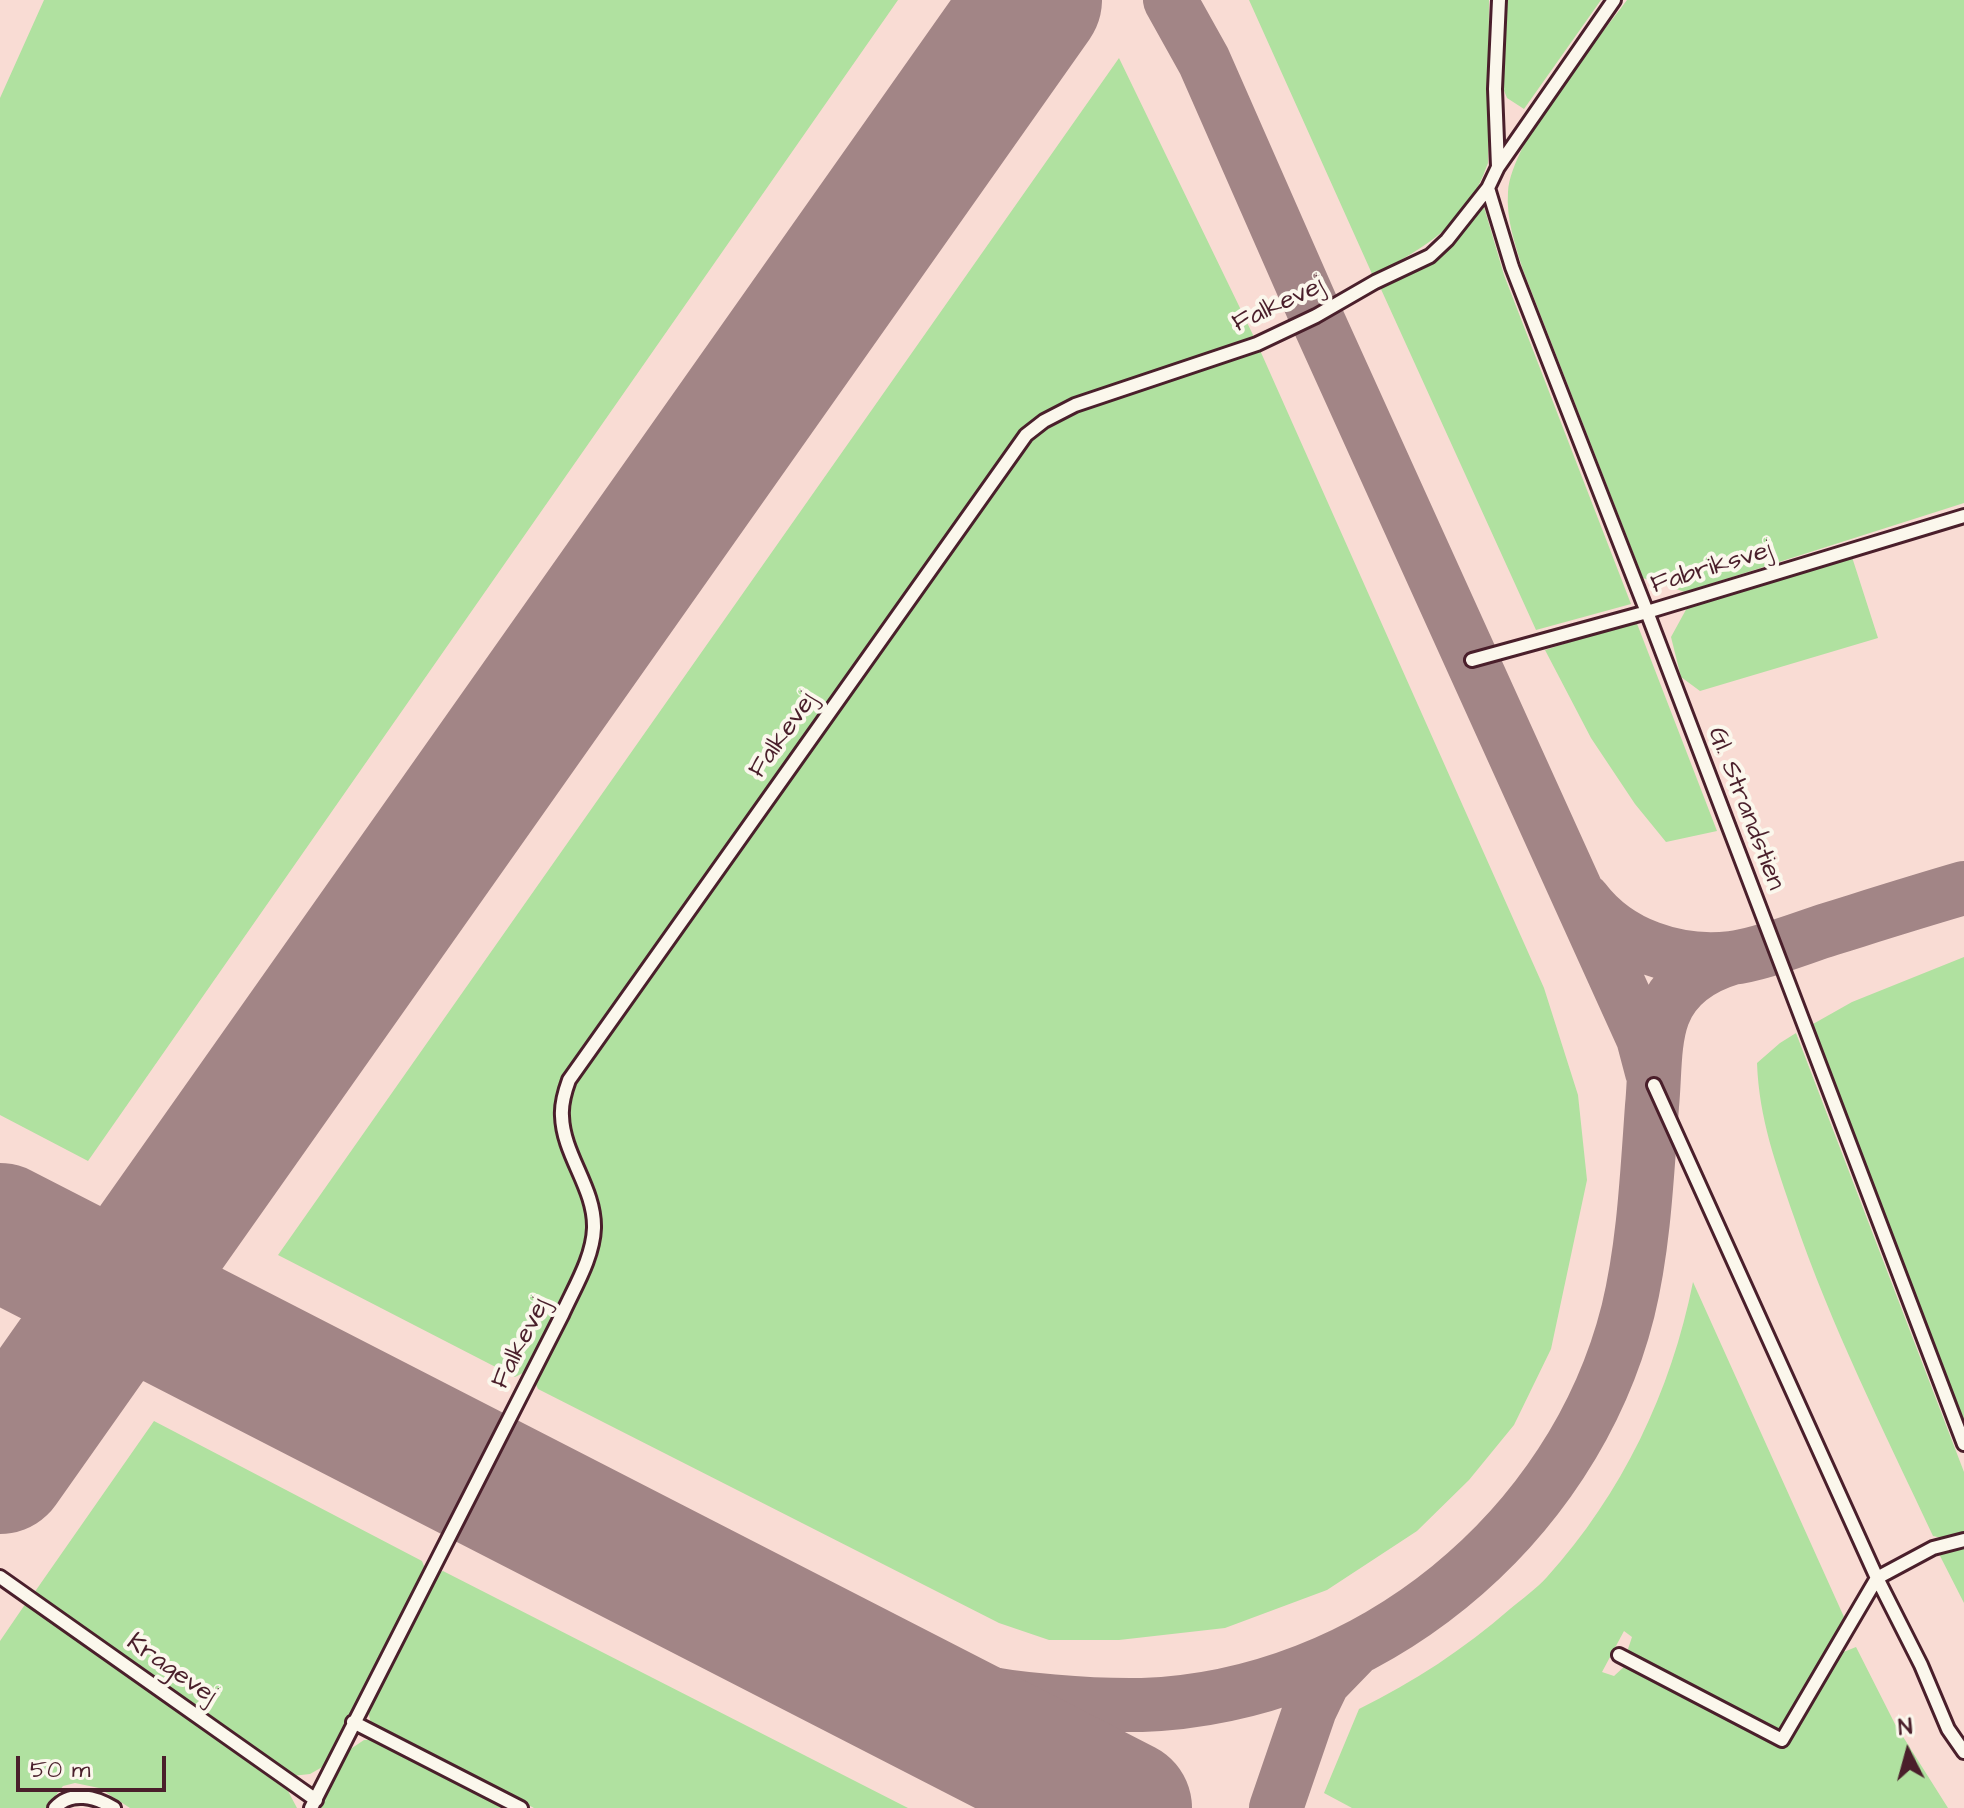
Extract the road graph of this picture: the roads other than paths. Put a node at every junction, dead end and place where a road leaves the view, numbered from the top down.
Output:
1 (1499, 0) edge
2 (1614, 0) edge
3 (1498, 167) junction
4 (1488, 188) junction
5 (1964, 516) edge
6 (1647, 612) junction
7 (1472, 660) dead end
8 (1654, 1085) dead end
9 (1964, 1444) edge
10 (1964, 1540) edge
11 (0, 1577) edge
12 (1877, 1578) junction
13 (1619, 1655) dead end
14 (353, 1722) junction
15 (1964, 1752) edge
16 (313, 1804) edge
17 (55, 1808) edge
18 (114, 1808) edge
19 (521, 1808) edge

1 - 3 lane, Falkevej
2 - 3 lane
3 - 4 lane, Falkevej
4 - 6 lane, Gl. Strandstien
4 - 14 lane, Falkevej
5 - 6 lane, Fabriksvej
6 - 7 lane, Fabriksvej
6 - 9 lane, Gl. Strandstien
8 - 12 lane
10 - 12 lane
11 - 16 lane, Kragevej
12 - 13 lane
12 - 15 lane
14 - 16 lane, Falkevej
14 - 19 lane
17 - 18 lane

